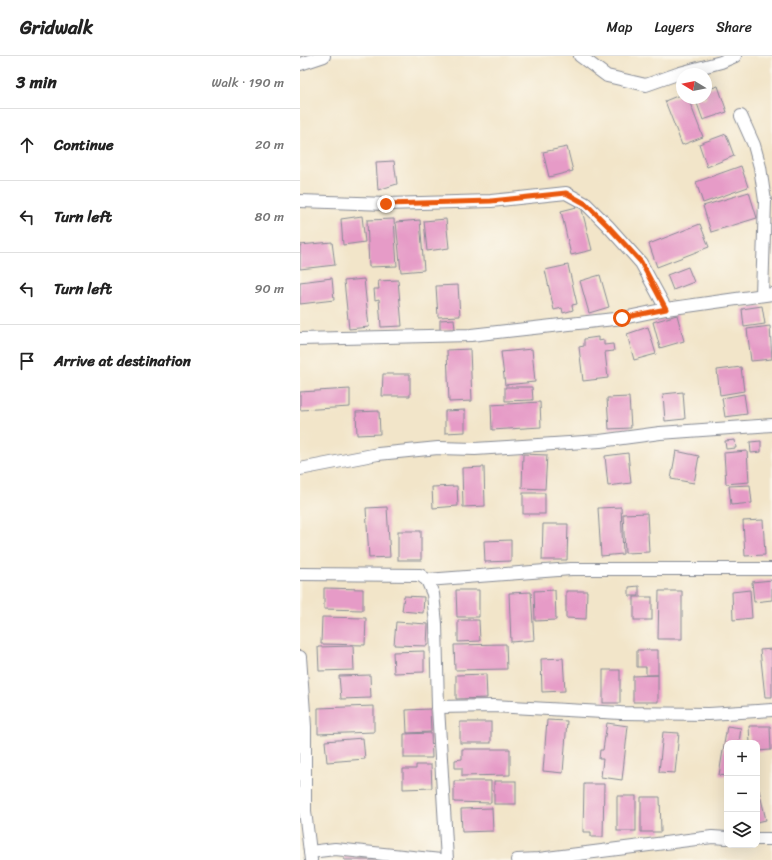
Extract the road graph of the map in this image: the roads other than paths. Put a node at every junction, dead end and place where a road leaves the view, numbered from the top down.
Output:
1 (324, 56) edge
2 (580, 56) edge
3 (735, 56) edge
4 (300, 64) edge
5 (741, 116) dead end
6 (300, 202) edge
7 (767, 294) edge
8 (666, 309) junction
9 (300, 339) edge
10 (772, 425) edge
11 (300, 469) edge
12 (772, 569) edge
13 (300, 574) edge
14 (428, 580) junction
15 (300, 656) edge
16 (438, 707) junction
17 (772, 710) edge
18 (724, 838) edge
19 (760, 839) edge
20 (772, 839) edge
21 (311, 856) edge
22 (441, 860) edge
23 (447, 860) edge
24 (517, 860) edge

1 - 4 street
2 - 3 street
5 - 7 street
6 - 8 street
7 - 8 street
8 - 9 street
10 - 11 street
12 - 14 street
13 - 14 street
14 - 16 street
15 - 21 street
16 - 17 street
16 - 23 street
18 - 24 street
19 - 20 street
21 - 22 street

